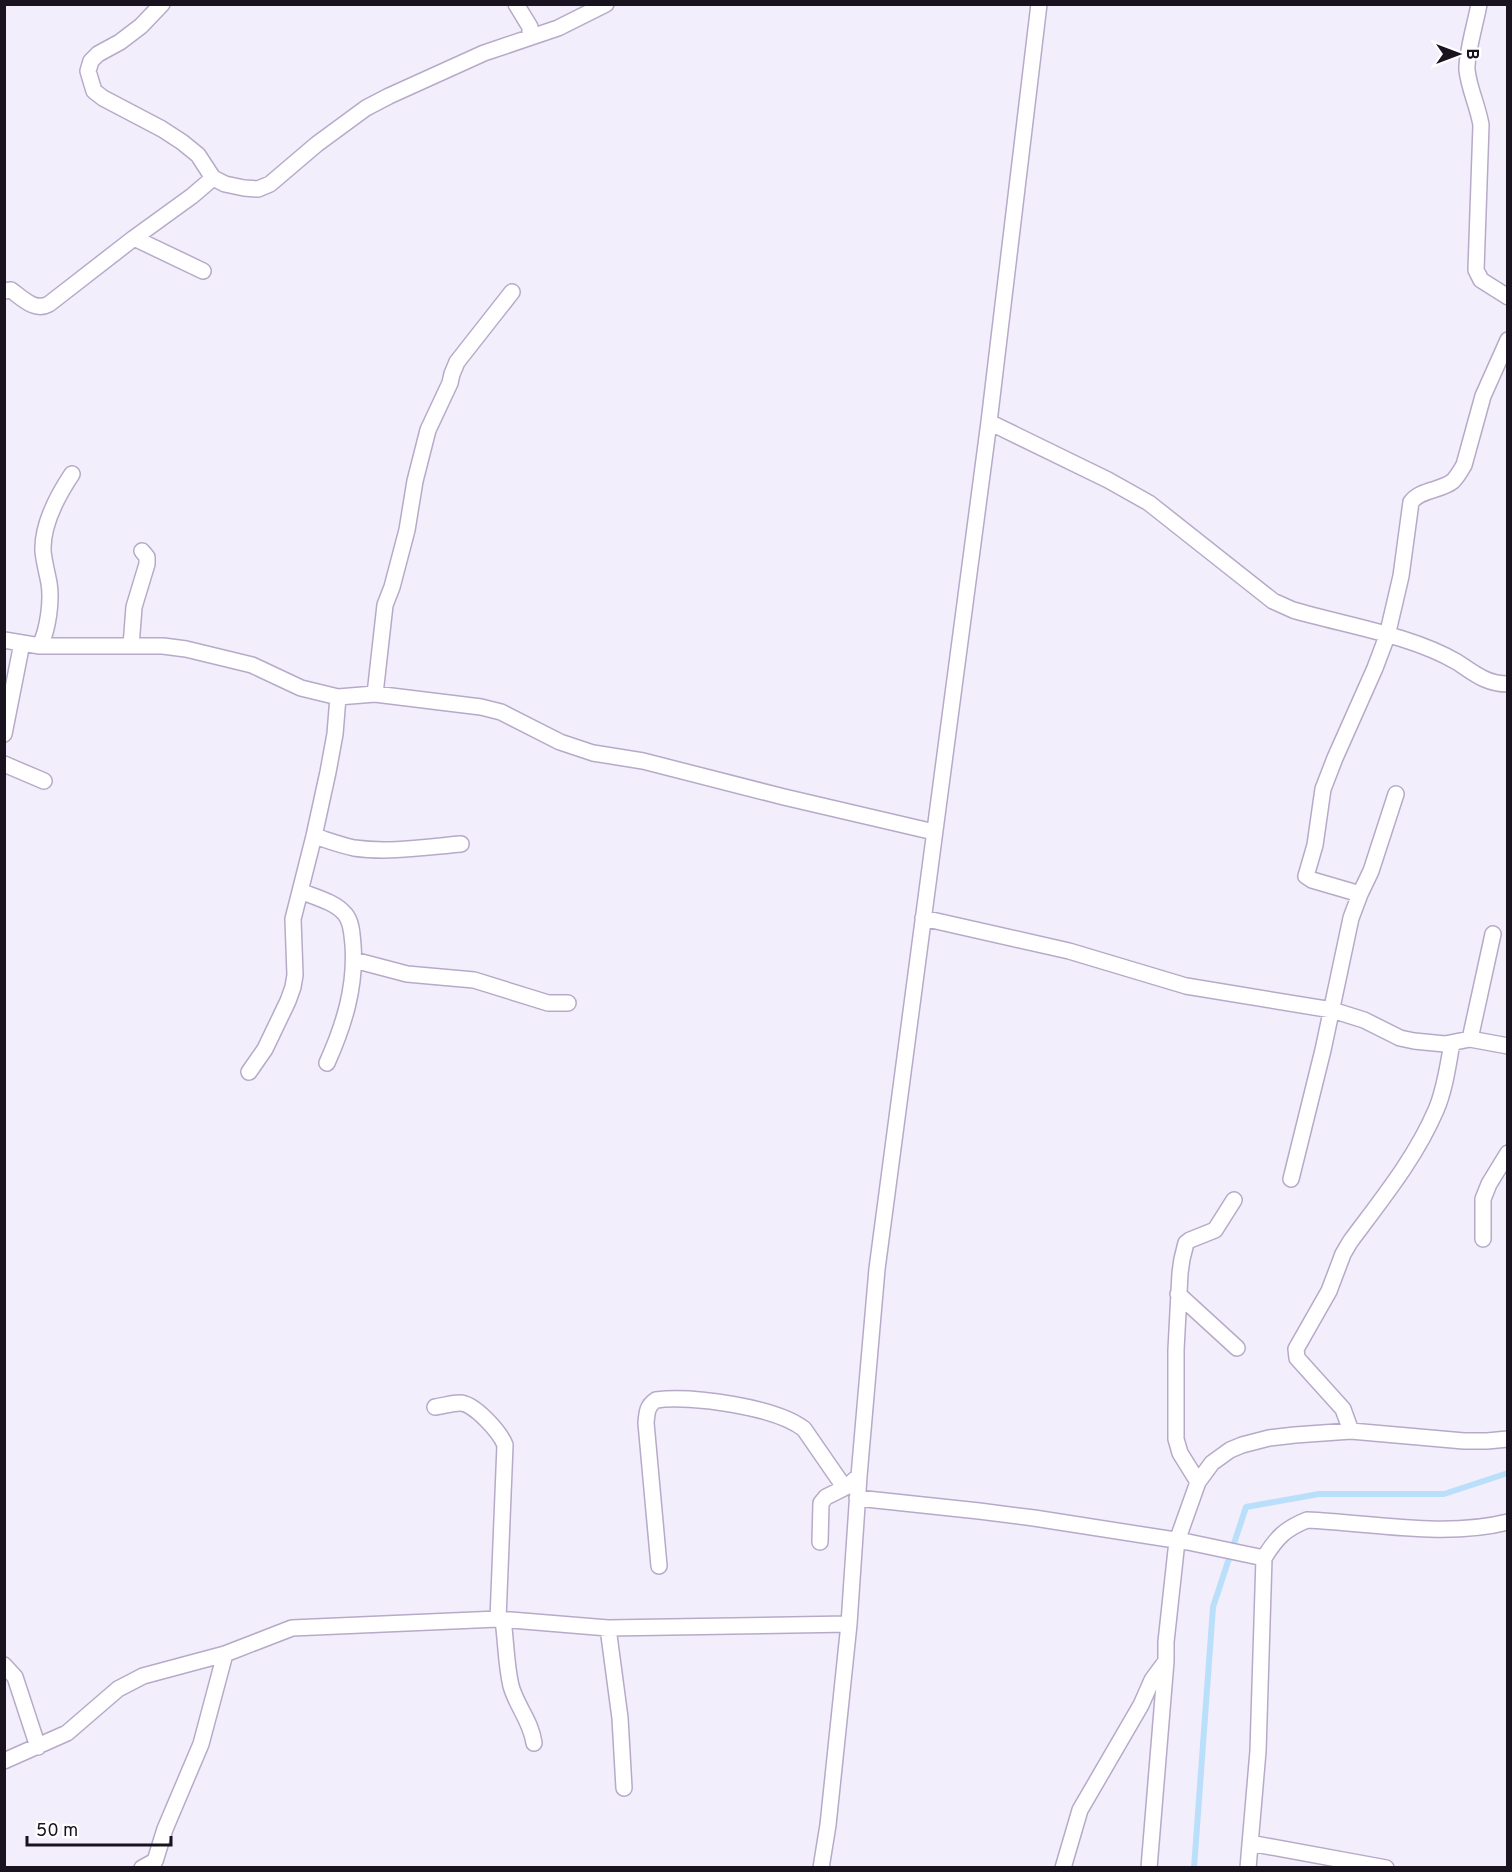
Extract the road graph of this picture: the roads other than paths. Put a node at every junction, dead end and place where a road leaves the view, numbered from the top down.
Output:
1 (162, 4) edge
2 (516, 4) edge
3 (606, 4) edge
4 (1039, 4) edge
5 (1479, 4) edge
6 (530, 37) junction
7 (213, 178) junction
8 (135, 238) junction
9 (203, 271) dead end
10 (4, 291) edge
11 (512, 292) dead end
12 (1508, 297) edge
13 (1508, 339) edge
14 (989, 423) junction
15 (72, 474) dead end
16 (142, 551) dead end
17 (1387, 636) junction
18 (4, 640) edge
19 (22, 643) junction
20 (40, 646) junction
21 (131, 646) junction
22 (1508, 684) edge
23 (375, 694) junction
24 (338, 697) junction
25 (4, 734) edge
26 (4, 764) edge
27 (44, 781) dead end
28 (1396, 794) dead end
29 (934, 832) junction
30 (314, 836) junction
31 (460, 844) dead end
32 (300, 891) junction
33 (1360, 894) junction
34 (923, 918) junction
35 (1492, 934) dead end
36 (354, 960) junction
37 (568, 1003) dead end
38 (1332, 1010) junction
39 (1470, 1039) junction
40 (1452, 1043) junction
41 (1508, 1046) edge
42 (327, 1063) dead end
43 (249, 1071) dead end
44 (1508, 1153) edge
45 (1291, 1179) dead end
46 (1234, 1200) dead end
47 (1483, 1239) dead end
48 (1178, 1294) junction
49 (1237, 1348) dead end
50 (435, 1407) dead end
51 (1351, 1431) junction
52 (1508, 1439) edge
53 (859, 1476) junction
54 (1198, 1482) junction
55 (846, 1487) junction
56 (857, 1498) junction
57 (1508, 1521) edge
58 (820, 1542) dead end
59 (1183, 1542) junction
60 (1259, 1556) junction
61 (659, 1566) dead end
62 (500, 1620) junction
63 (849, 1624) junction
64 (608, 1628) junction
65 (225, 1654) junction
66 (1166, 1661) junction
67 (4, 1665) edge
68 (534, 1743) dead end
69 (38, 1748) junction
70 (4, 1761) edge
71 (624, 1788) dead end
72 (1250, 1843) junction
73 (142, 1868) edge
74 (821, 1868) edge
75 (1063, 1868) edge
76 (1149, 1868) edge
77 (1248, 1868) edge
78 (1386, 1868) edge

1 - 7 street
2 - 6 street
3 - 6 street
4 - 14 street
5 - 12 street
6 - 7 street
7 - 8 street
8 - 9 street
8 - 10 street
11 - 23 street
13 - 17 street
14 - 17 street
14 - 29 street
15 - 20 street
16 - 21 street
17 - 22 street
17 - 33 street
18 - 19 street
19 - 20 street
19 - 25 street
20 - 21 street
21 - 24 street
23 - 24 street
23 - 29 street
24 - 30 street
26 - 27 street
28 - 33 street
29 - 34 street
30 - 31 street
30 - 32 street
32 - 36 street
32 - 43 street
33 - 38 street
34 - 38 street
34 - 53 street
35 - 39 street
36 - 37 street
36 - 42 street
38 - 40 street
38 - 45 street
39 - 40 street
39 - 41 street
40 - 51 street
44 - 47 street
46 - 48 street
48 - 49 street
48 - 54 street
50 - 62 street
51 - 52 street
51 - 54 street
53 - 55 street
53 - 56 street
54 - 59 street
55 - 58 street
55 - 61 street
56 - 59 street
56 - 63 street
57 - 60 street
59 - 60 street
59 - 66 street
60 - 72 street
62 - 64 street
62 - 65 street
62 - 68 street
63 - 64 street
63 - 74 street
64 - 71 street
65 - 69 street
65 - 73 street
66 - 75 street
66 - 76 street
67 - 69 street
69 - 70 street
72 - 77 street
72 - 78 street

